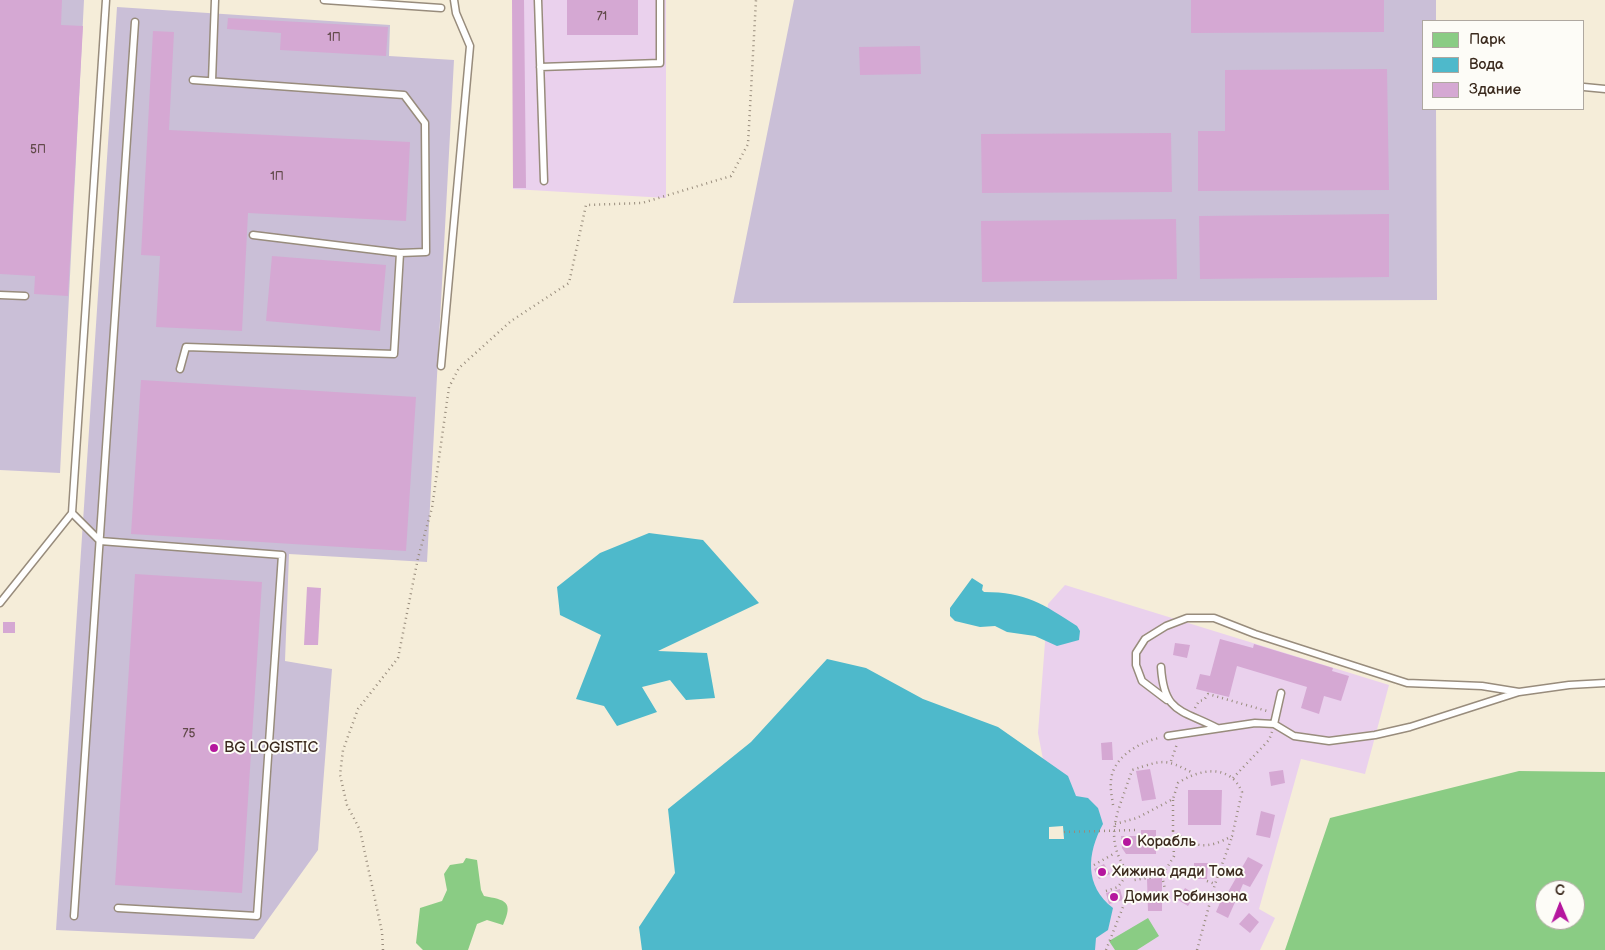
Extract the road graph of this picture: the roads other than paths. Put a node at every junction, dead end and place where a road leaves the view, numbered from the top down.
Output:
1 (106, 0) edge
2 (215, 0) edge
3 (324, 0) edge
4 (454, 0) edge
5 (538, 0) edge
6 (660, 0) edge
7 (441, 8) dead end
8 (135, 22) dead end
9 (540, 67) junction
10 (193, 80) dead end
11 (212, 82) junction
12 (1585, 88) edge
13 (1605, 89) edge
14 (544, 181) dead end
15 (254, 235) dead end
16 (400, 253) junction
17 (0, 295) edge
18 (25, 296) dead end
19 (441, 366) dead end
20 (180, 369) dead end
21 (72, 513) junction
22 (100, 541) junction
23 (0, 603) edge
24 (1161, 667) dead end
25 (1605, 683) edge
26 (1281, 692) dead end
27 (1519, 692) junction
28 (1167, 700) junction
29 (1274, 724) junction
30 (1218, 728) junction
31 (1168, 736) road end
32 (118, 908) dead end
33 (74, 916) dead end

1 - 21 lane
2 - 11 lane
3 - 7 lane
4 - 19 lane
5 - 9 lane
6 - 9 lane
8 - 22 lane
9 - 14 lane
10 - 11 lane
11 - 16 lane
12 - 13 lane
15 - 16 lane
16 - 20 lane
17 - 18 lane
21 - 22 lane
21 - 23 lane
22 - 32 lane
22 - 33 lane
24 - 28 lane
25 - 27 lane
26 - 29 lane
27 - 28 lane
27 - 29 lane
28 - 30 lane
29 - 30 lane
30 - 31 lane

